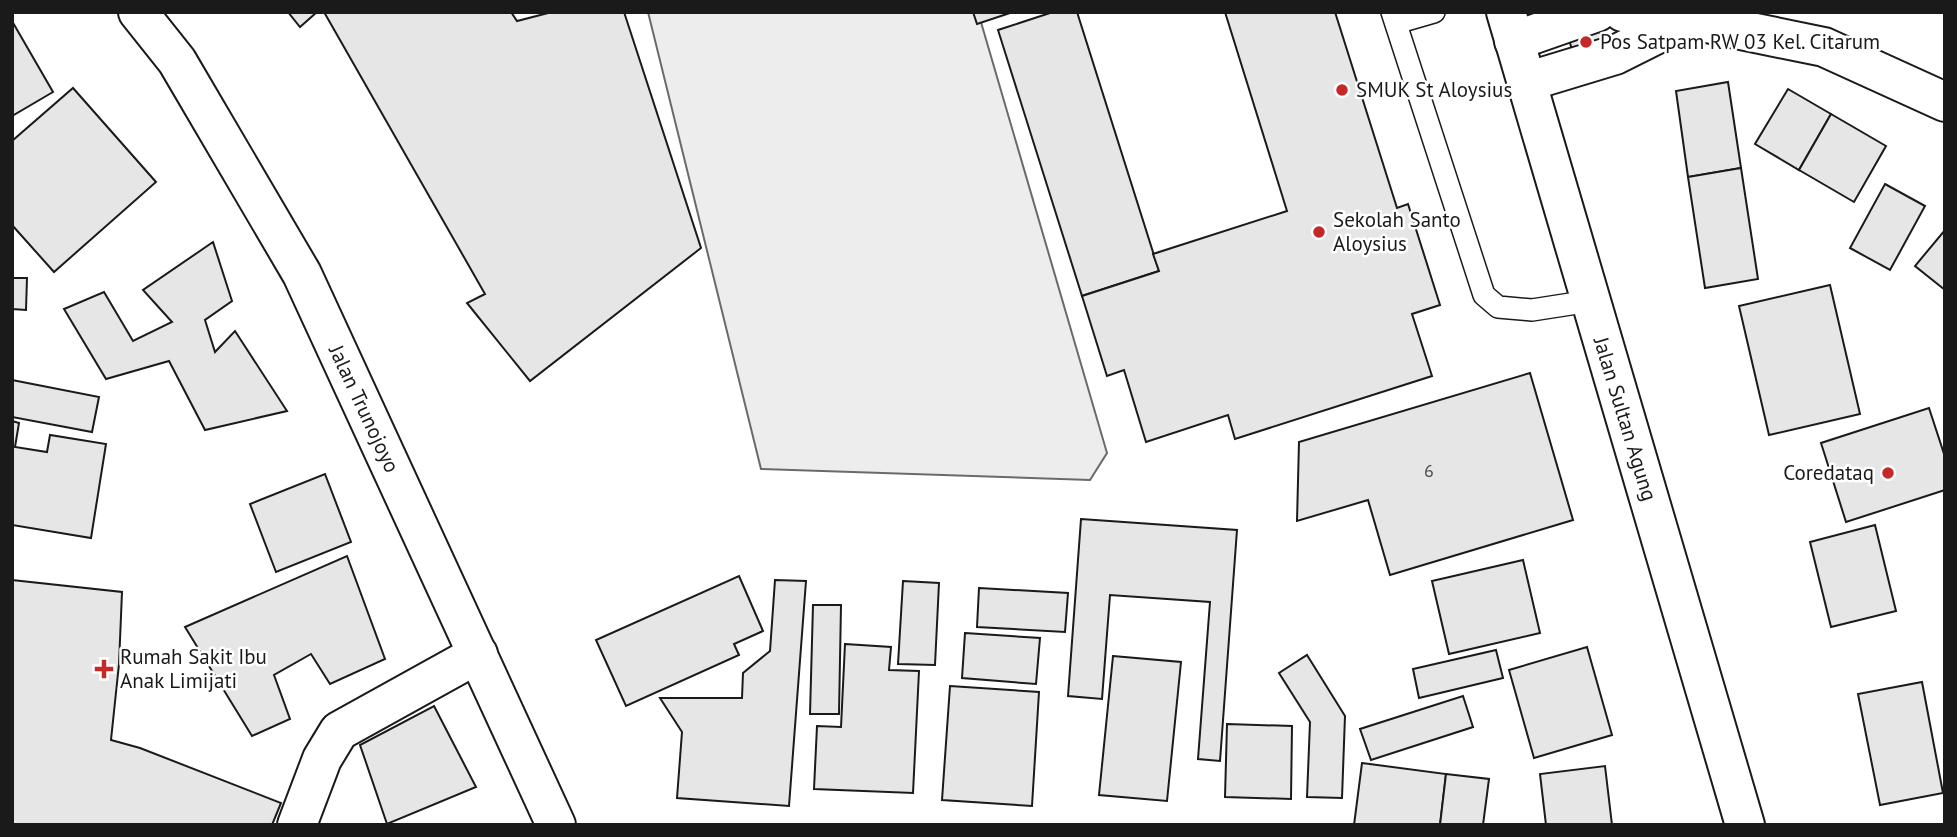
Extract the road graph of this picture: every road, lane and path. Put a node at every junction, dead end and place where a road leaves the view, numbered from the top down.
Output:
1 (138, 12) edge
2 (1434, 12) edge
3 (1597, 12) edge
4 (1622, 12) edge
5 (1394, 18) edge
6 (1687, 19) junction
7 (1510, 27) edge
8 (1526, 82) junction
9 (1945, 102) edge
10 (1590, 301) junction
11 (478, 654) junction
12 (297, 825) edge
13 (556, 825) edge
14 (1745, 825) edge

1 - 11 street, Jalan Trunojoyo
2 - 5 lane
3 - 7 street
4 - 6 street
5 - 10 lane
6 - 8 street
6 - 9 street
7 - 8 street, Jalan Sultan Agung
8 - 10 street, Jalan Sultan Agung
10 - 14 street, Jalan Sultan Agung
11 - 12 street
11 - 13 street, Jalan Trunojoyo

